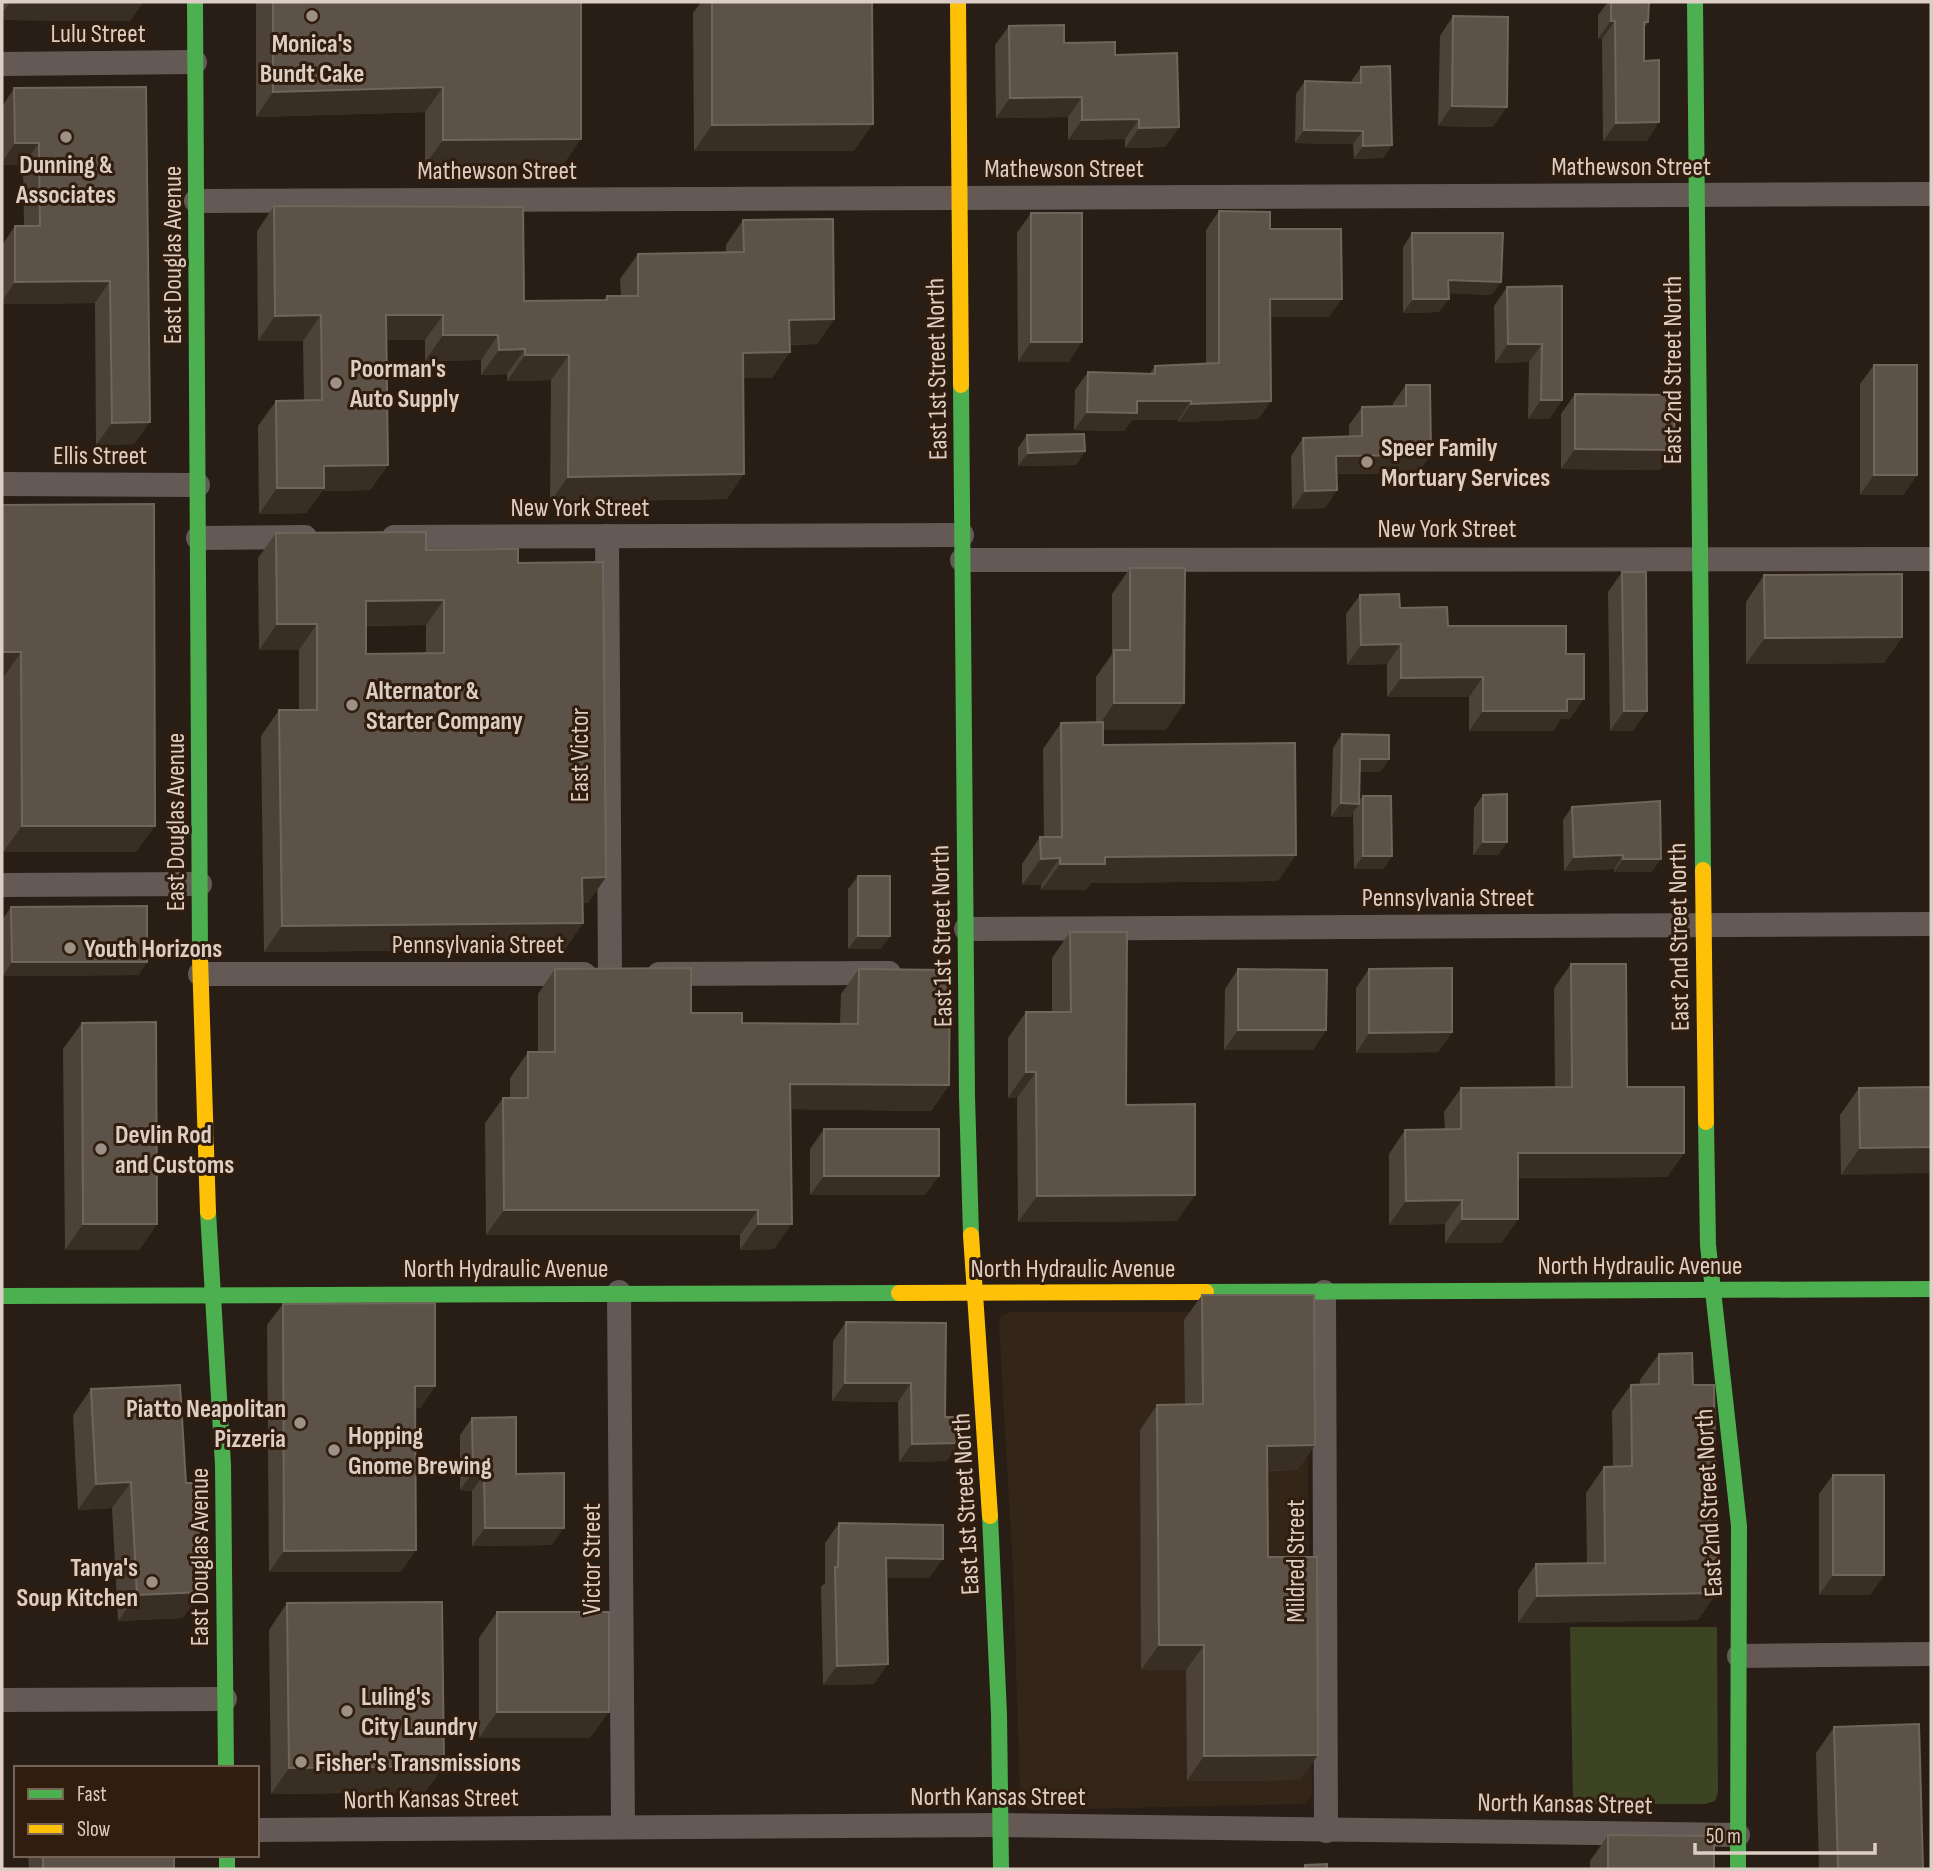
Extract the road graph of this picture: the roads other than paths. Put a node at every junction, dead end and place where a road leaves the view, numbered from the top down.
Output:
1 (195, 2) edge
2 (958, 2) edge
3 (1695, 2) edge
4 (195, 62) junction
5 (2, 64) edge
6 (1931, 194) edge
7 (1696, 195) junction
8 (959, 198) junction
9 (196, 201) junction
10 (2, 484) edge
11 (198, 485) junction
12 (962, 535) junction
13 (607, 536) junction
14 (330, 537) edge
15 (372, 537) edge
16 (198, 538) junction
17 (1698, 557) junction
18 (1931, 558) edge
19 (962, 560) junction
20 (200, 884) junction
21 (2, 885) edge
22 (1931, 925) edge
23 (1702, 926) junction
24 (966, 929) junction
25 (907, 973) edge
26 (200, 974) junction
27 (610, 974) junction
28 (1931, 1289) edge
29 (1714, 1290) junction
30 (619, 1292) junction
31 (1324, 1292) junction
32 (976, 1293) junction
33 (214, 1294) junction
34 (2, 1296) edge
35 (1931, 1654) edge
36 (1739, 1656) junction
37 (225, 1699) junction
38 (2, 1700) edge
39 (226, 1766) edge
40 (1001, 1825) junction
41 (623, 1826) junction
42 (259, 1830) edge
43 (1326, 1831) junction
44 (1738, 1835) junction
45 (1001, 1869) edge
46 (1738, 1869) edge

1 - 4 street, East Douglas Avenue
2 - 8 street, East 1st Street North
3 - 7 street, East 2nd Street North
4 - 5 street, Lulu Street
4 - 9 street, East Douglas Avenue
6 - 7 street, Mathewson Street
7 - 8 street, Mathewson Street
7 - 17 street, East 2nd Street North
8 - 9 street, Mathewson Street
8 - 12 street, East 1st Street North
9 - 11 street, East Douglas Avenue
10 - 11 street, Ellis Street
11 - 16 street, East Douglas Avenue
12 - 13 street, New York Street
12 - 19 street, East 1st Street North
13 - 15 street, New York Street
13 - 27 street, East Victor
14 - 16 street
16 - 20 street, East Douglas Avenue
17 - 18 street, New York Street
17 - 19 street, New York Street
17 - 23 street, East 2nd Street North
19 - 24 street, East 1st Street North
20 - 21 street
20 - 26 street, East Douglas Avenue
22 - 23 street, Pennsylvania Street
23 - 24 street, Pennsylvania Street
23 - 29 street, East 2nd Street North
24 - 32 street, East 1st Street North
25 - 27 street, Pennsylvania Street
26 - 27 street, Pennsylvania Street
26 - 33 street, East Douglas Avenue
28 - 29 street, North Hydraulic Avenue
29 - 31 street, North Hydraulic Avenue
29 - 36 street, East 2nd Street North
30 - 32 street, North Hydraulic Avenue
30 - 33 street, North Hydraulic Avenue
30 - 41 street, Victor Street
31 - 32 street, North Hydraulic Avenue
31 - 43 street, Mildred Street
32 - 40 street, East 1st Street North
33 - 34 street, North Hydraulic Avenue
33 - 37 street, East Douglas Avenue
35 - 36 street
36 - 44 street, East 2nd Street North
37 - 38 street
37 - 39 street, East Douglas Avenue
40 - 41 street, North Kansas Street
40 - 43 street, North Kansas Street
40 - 45 street, East 1st Street North
41 - 42 street, North Kansas Street
43 - 44 street, North Kansas Street
44 - 46 street, East 2nd Street North

